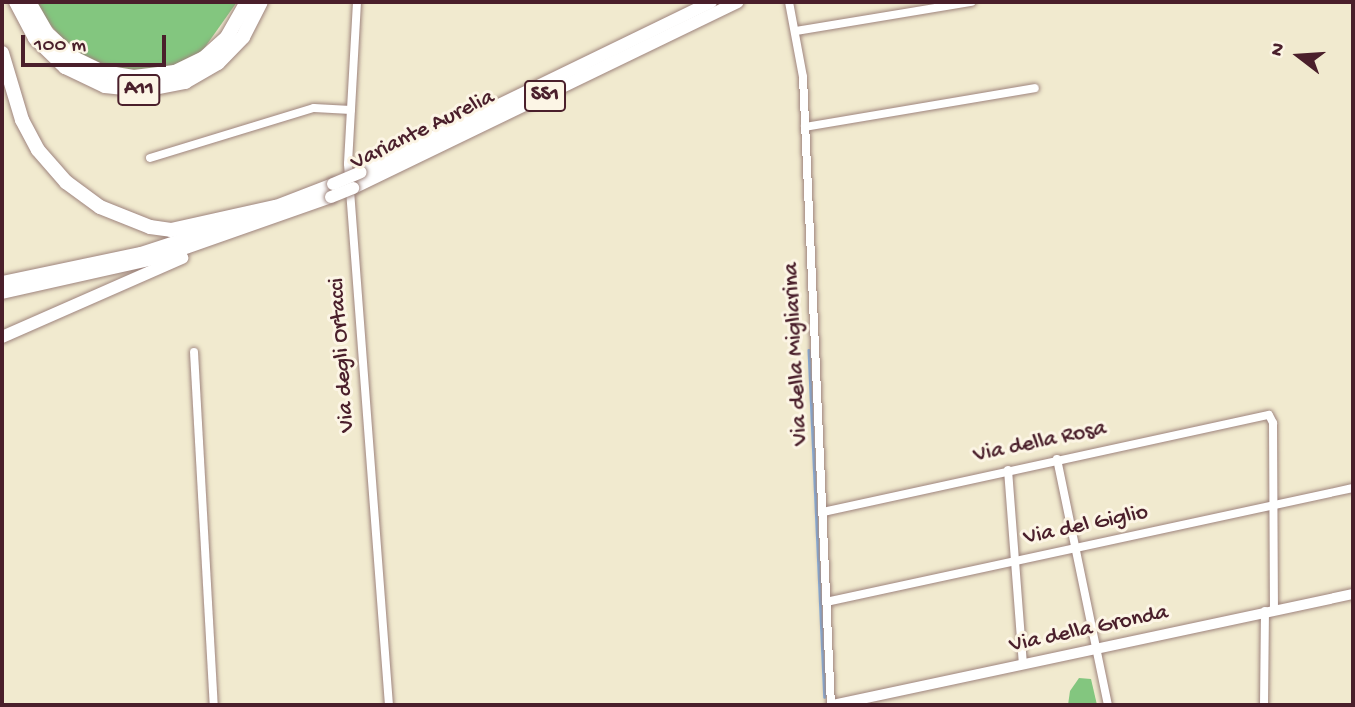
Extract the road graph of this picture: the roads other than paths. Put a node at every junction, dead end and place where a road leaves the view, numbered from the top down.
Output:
1 (16, 2) edge
2 (29, 2) edge
3 (247, 2) edge
4 (261, 2) edge
5 (357, 2) edge
6 (711, 2) edge
7 (737, 2) edge
8 (972, 2) edge
9 (789, 3) edge
10 (796, 31) junction
11 (2, 53) edge
12 (1035, 88) dead end
13 (351, 110) junction
14 (805, 127) junction
15 (150, 158) dead end
16 (332, 190) junction
17 (275, 213) junction
18 (2, 282) edge
19 (2, 293) edge
20 (2, 337) edge
21 (194, 352) dead end
22 (1057, 459) junction
23 (1008, 470) junction
24 (1353, 488) edge
25 (1272, 505) junction
26 (823, 512) junction
27 (1077, 548) junction
28 (1016, 561) junction
29 (1353, 594) edge
30 (826, 602) junction
31 (1269, 610) junction
32 (1100, 647) junction
33 (1023, 664) junction
34 (214, 705) edge
35 (389, 705) edge
36 (832, 705) edge
37 (1108, 705) edge
38 (1264, 705) edge

1 - 4 highway, A11
2 - 3 highway
5 - 13 street, Via degli Ortacci
6 - 16 highway, Variante Aurelia / SS1, bridge
7 - 16 highway, Variante Aurelia / SS1, bridge
8 - 10 street
9 - 10 street, Via della Migliarina
10 - 14 street, Via della Migliarina
11 - 17 highway
12 - 14 street
13 - 15 street
13 - 35 street, Via degli Ortacci
14 - 26 street, Via della Migliarina
16 - 17 highway, Variante Aurelia / SS1
17 - 18 highway, SS1
17 - 19 highway, SS1
17 - 20 highway
21 - 34 street
22 - 23 street, Via della Rosa
22 - 25 street, Via della Rosa
22 - 27 street
23 - 26 street, Via della Rosa
23 - 28 street
24 - 25 street, Via del Giglio
25 - 27 street, Via del Giglio
25 - 31 street
26 - 30 street, Via della Migliarina
27 - 28 street, Via del Giglio
27 - 32 street
28 - 30 street, Via del Giglio
28 - 33 street
29 - 31 street, Via della Gronda
30 - 36 street, Via della Migliarina
31 - 32 street, Via della Gronda
31 - 38 street
32 - 33 street, Via della Gronda
32 - 37 street
33 - 36 street, Via della Gronda

